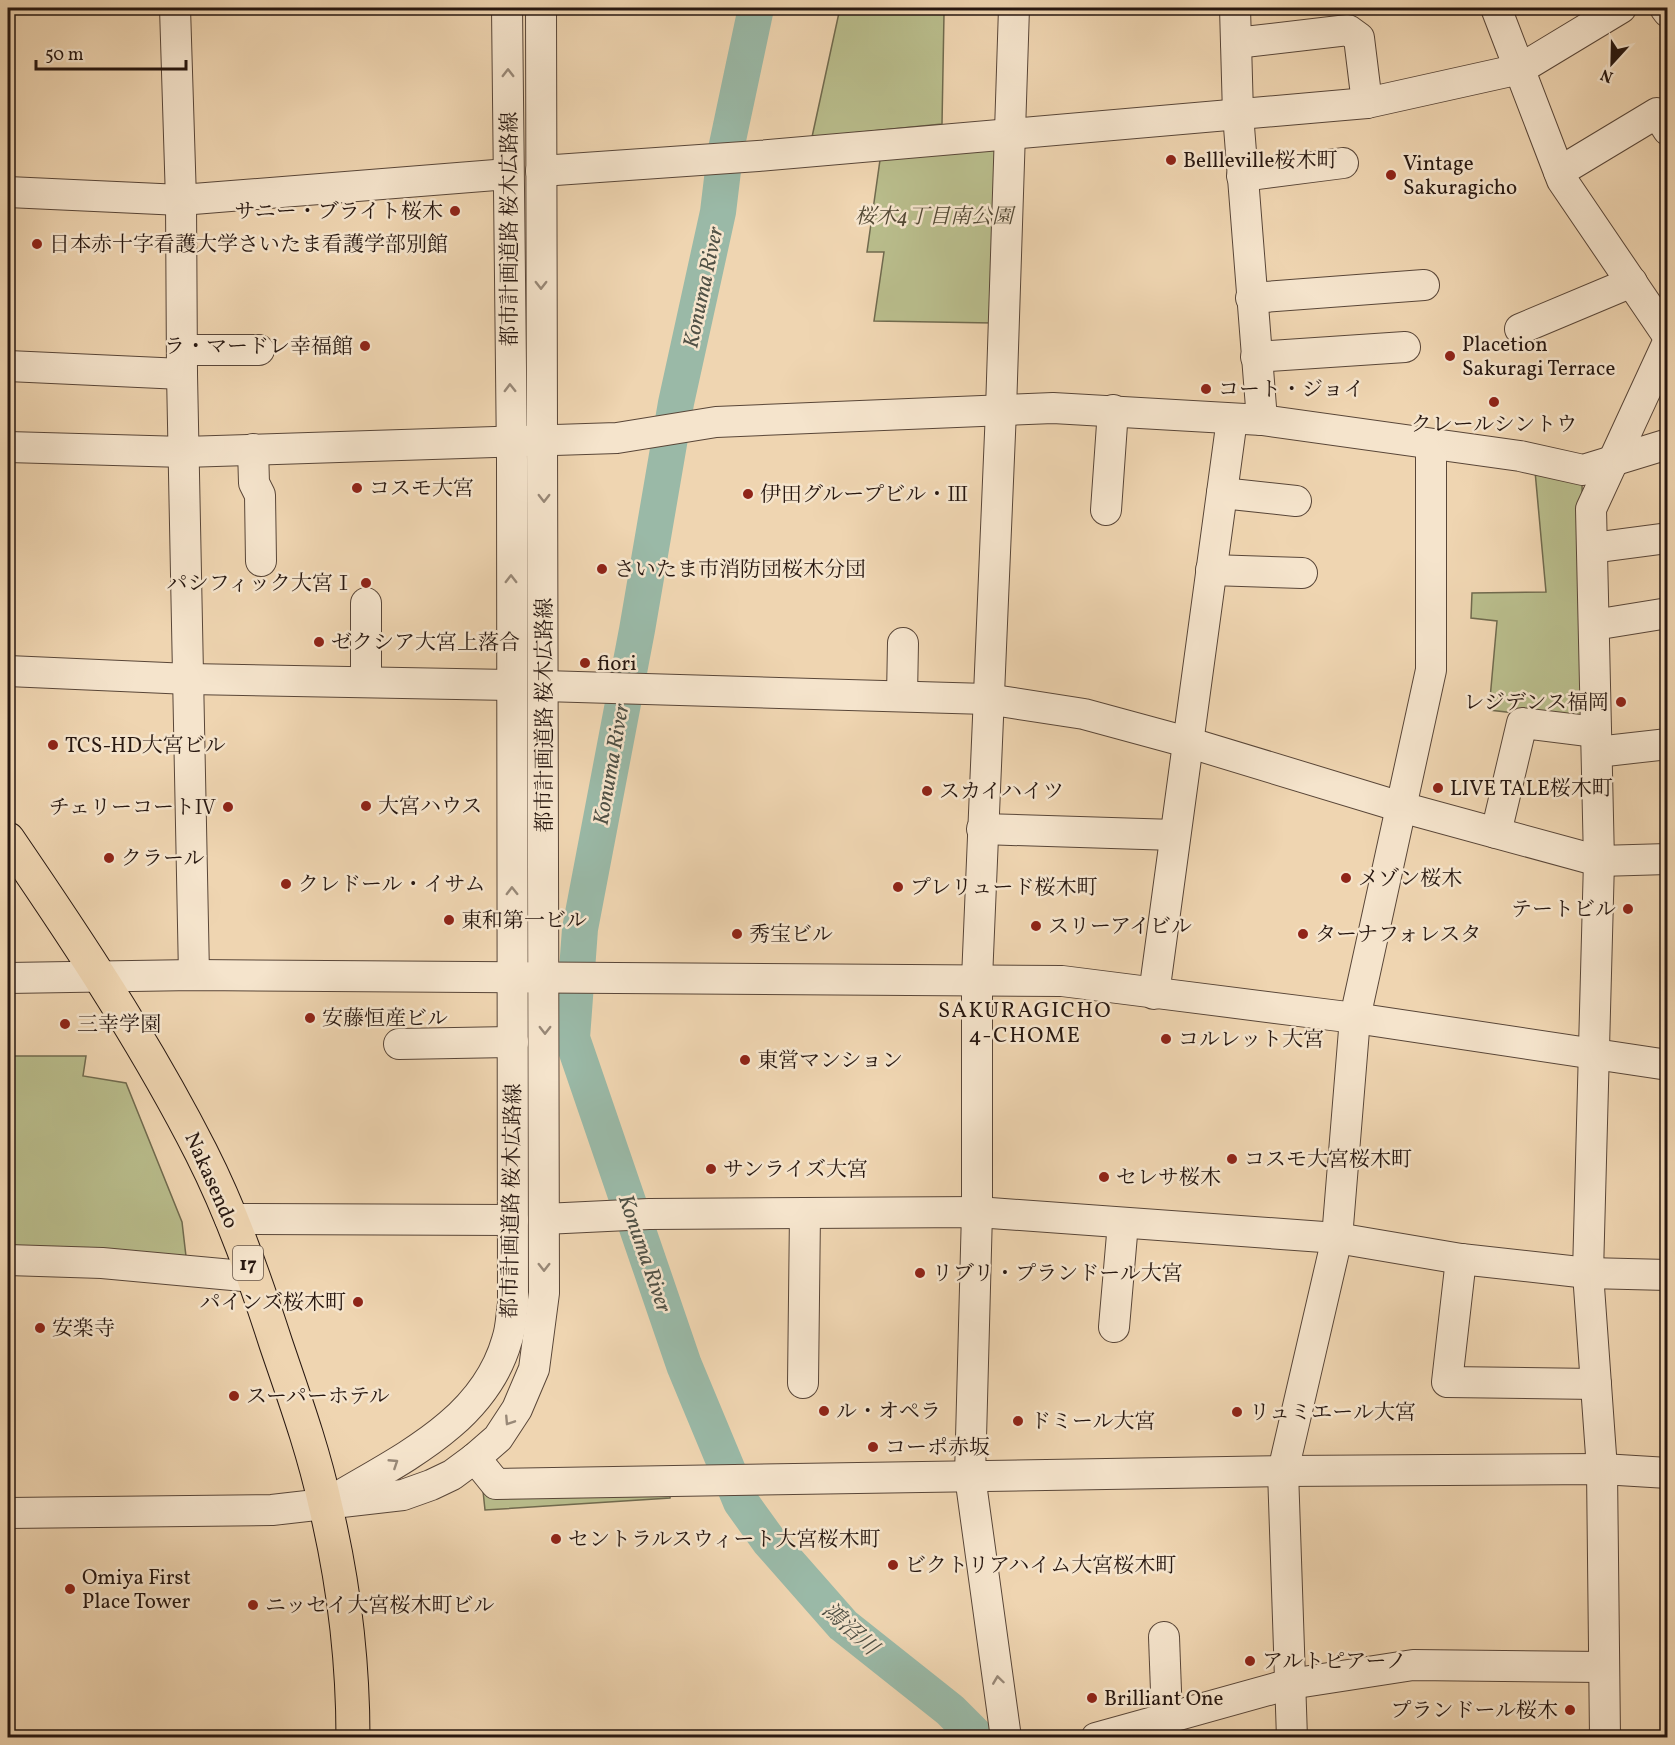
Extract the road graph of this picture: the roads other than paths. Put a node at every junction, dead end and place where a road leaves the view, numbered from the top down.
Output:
1 (175, 8) edge
2 (507, 8) edge
3 (541, 8) edge
4 (1014, 8) edge
5 (1235, 8) edge
6 (1496, 8) edge
7 (1621, 8) edge
8 (1665, 8) edge
9 (1668, 12) edge
10 (1236, 43) junction
11 (1520, 69) junction
12 (1367, 103) junction
13 (1238, 114) junction
14 (1668, 130) edge
15 (1011, 135) junction
16 (1342, 163) dead end
17 (541, 171) junction
18 (1559, 172) junction
19 (508, 174) junction
20 (1242, 176) junction
21 (8, 192) edge
22 (182, 200) junction
23 (1632, 282) junction
24 (1424, 285) dead end
25 (1251, 298) junction
26 (1520, 329) dead end
27 (1668, 336) edge
28 (1668, 342) edge
29 (1405, 347) dead end
30 (259, 350) dead end
31 (1256, 357) junction
32 (182, 362) junction
33 (8, 366) edge
34 (1001, 410) junction
35 (1113, 410) junction
36 (1232, 419) junction
37 (1262, 420) junction
38 (543, 440) junction
39 (511, 441) junction
40 (1668, 444) edge
41 (1431, 445) junction
42 (8, 447) edge
43 (253, 449) junction
44 (184, 452) junction
45 (1612, 462) junction
46 (1222, 493) junction
47 (1296, 501) dead end
48 (1106, 510) dead end
49 (1668, 538) edge
50 (1592, 548) junction
51 (261, 561) dead end
52 (1211, 570) junction
53 (1302, 573) dead end
54 (366, 603) dead end
55 (1668, 613) edge
56 (1594, 625) junction
57 (903, 643) dead end
58 (8, 671) edge
59 (189, 678) junction
60 (366, 682) junction
61 (511, 685) junction
62 (544, 686) junction
63 (902, 696) junction
64 (987, 699) junction
65 (1187, 742) junction
66 (1596, 742) junction
67 (1668, 744) edge
68 (1401, 807) junction
69 (982, 829) junction
70 (1496, 833) junction
71 (1175, 835) junction
72 (8, 839) edge
73 (1668, 859) edge
74 (1599, 861) junction
75 (100, 975) junction
76 (194, 975) junction
77 (8, 978) edge
78 (567, 978) junction
79 (513, 979) junction
80 (977, 979) junction
81 (1154, 994) junction
82 (1356, 1018) junction
83 (513, 1042) junction
84 (399, 1044) dead end
85 (1594, 1053) junction
86 (1668, 1065) edge
87 (977, 1212) junction
88 (805, 1214) junction
89 (230, 1219) junction
90 (544, 1219) junction
91 (513, 1220) junction
92 (1124, 1222) junction
93 (1337, 1238) junction
94 (1461, 1259) junction
95 (8, 1260) edge
96 (1588, 1273) junction
97 (1668, 1275) edge
98 (254, 1277) junction
99 (1114, 1327) dead end
100 (803, 1383) dead end
101 (1596, 1384) junction
102 (475, 1458) junction
103 (1602, 1469) junction
104 (1283, 1471) junction
105 (1668, 1473) edge
106 (970, 1476) junction
107 (326, 1504) junction
108 (8, 1513) edge
109 (1164, 1638) dead end
110 (1604, 1667) junction
111 (1290, 1684) junction
112 (1167, 1718) junction
113 (353, 1737) edge
114 (1006, 1737) edge
115 (1096, 1737) edge
116 (1292, 1737) edge
117 (1605, 1737) edge

1 - 22 street
19 -> 2 street, 都市計画道路 桜木広路線
3 - 17 street, 都市計画道路 桜木広路線
4 - 15 street
5 - 10 street
6 - 11 street
7 - 11 street
8 - 9 street
10 - 12 street
10 - 13 street
11 - 12 street
11 - 18 street
12 - 13 street
13 - 15 street
13 - 20 street
14 - 18 street
15 - 17 street
15 - 34 street
16 - 20 street
17 -> 38 street, 都市計画道路 桜木広路線
18 - 23 street
19 - 22 street
39 -> 19 street, 都市計画道路 桜木広路線
20 - 25 street
21 - 22 street
22 - 32 street
23 - 26 street
23 - 27 street
24 - 25 street
25 - 31 street
28 - 45 street
29 - 31 street
30 - 32 street
31 - 37 street
32 - 33 street
32 - 44 street
34 - 35 street
34 - 38 street
34 - 64 street
35 - 36 street
35 - 48 street
36 - 37 street
36 - 46 street
37 - 41 street
38 - 39 street
38 -> 62 street, 都市計画道路 桜木広路線
39 - 43 street
61 -> 39 street, 都市計画道路 桜木広路線
40 - 45 street
41 - 45 street
41 - 68 street
42 - 44 street
43 - 44 street
43 - 51 street
44 - 59 street
45 - 50 street
46 - 47 street
46 - 52 street
49 - 50 street
50 - 56 street
52 - 53 street
52 - 65 street
54 - 60 street
55 - 56 street
56 - 66 street
57 - 63 street
58 - 59 street
59 - 60 street
59 - 76 street
60 - 61 street
79 -> 61 street, 都市計画道路 桜木広路線
62 - 63 street
62 - 78 street, 都市計画道路 桜木広路線
63 - 64 street
64 - 65 street
64 - 69 street
65 - 68 street
65 - 71 street
66 - 67 street
66 - 70 street
66 - 74 street
68 - 70 street
68 - 82 street
69 - 71 street
69 - 80 street
70 - 74 street
71 - 81 street
72 - 75 highway, Nakasendo / 17
73 - 74 street
74 - 85 street
75 - 76 street
75 - 77 street
75 - 89 highway, Nakasendo / 17
76 - 79 street
78 - 79 street
78 - 80 street
78 -> 90 street, 都市計画道路 桜木広路線
79 - 83 street, 都市計画道路 桜木広路線
80 - 81 street
80 - 87 street
81 - 82 street
82 - 85 street
82 - 93 street
83 - 84 street
83 - 91 street, 都市計画道路 桜木広路線
85 - 86 street
85 - 96 street
87 - 88 street
87 - 92 street
87 - 106 street
88 - 90 street
88 - 100 street
89 - 91 street
89 - 98 highway, Nakasendo / 17
90 -> 102 street, 都市計画道路 桜木広路線
107 -> 91 street, 都市計画道路 桜木広路線
92 - 93 street
92 - 99 street
93 - 94 street
93 - 104 street
94 - 96 street
94 - 101 street
95 - 98 street
96 - 97 street
96 - 101 street
98 - 107 highway, Nakasendo / 17
101 - 103 street
102 - 106 street
102 - 107 street, 都市計画道路 桜木広路線
103 - 104 street
103 - 105 street
103 - 110 street
104 - 106 street
104 - 111 street
114 -> 106 street
107 - 108 street
107 - 113 highway, Nakasendo / 17
109 - 112 street
110 - 111 street
110 - 117 street
111 - 112 street
111 - 116 street
112 - 115 street

